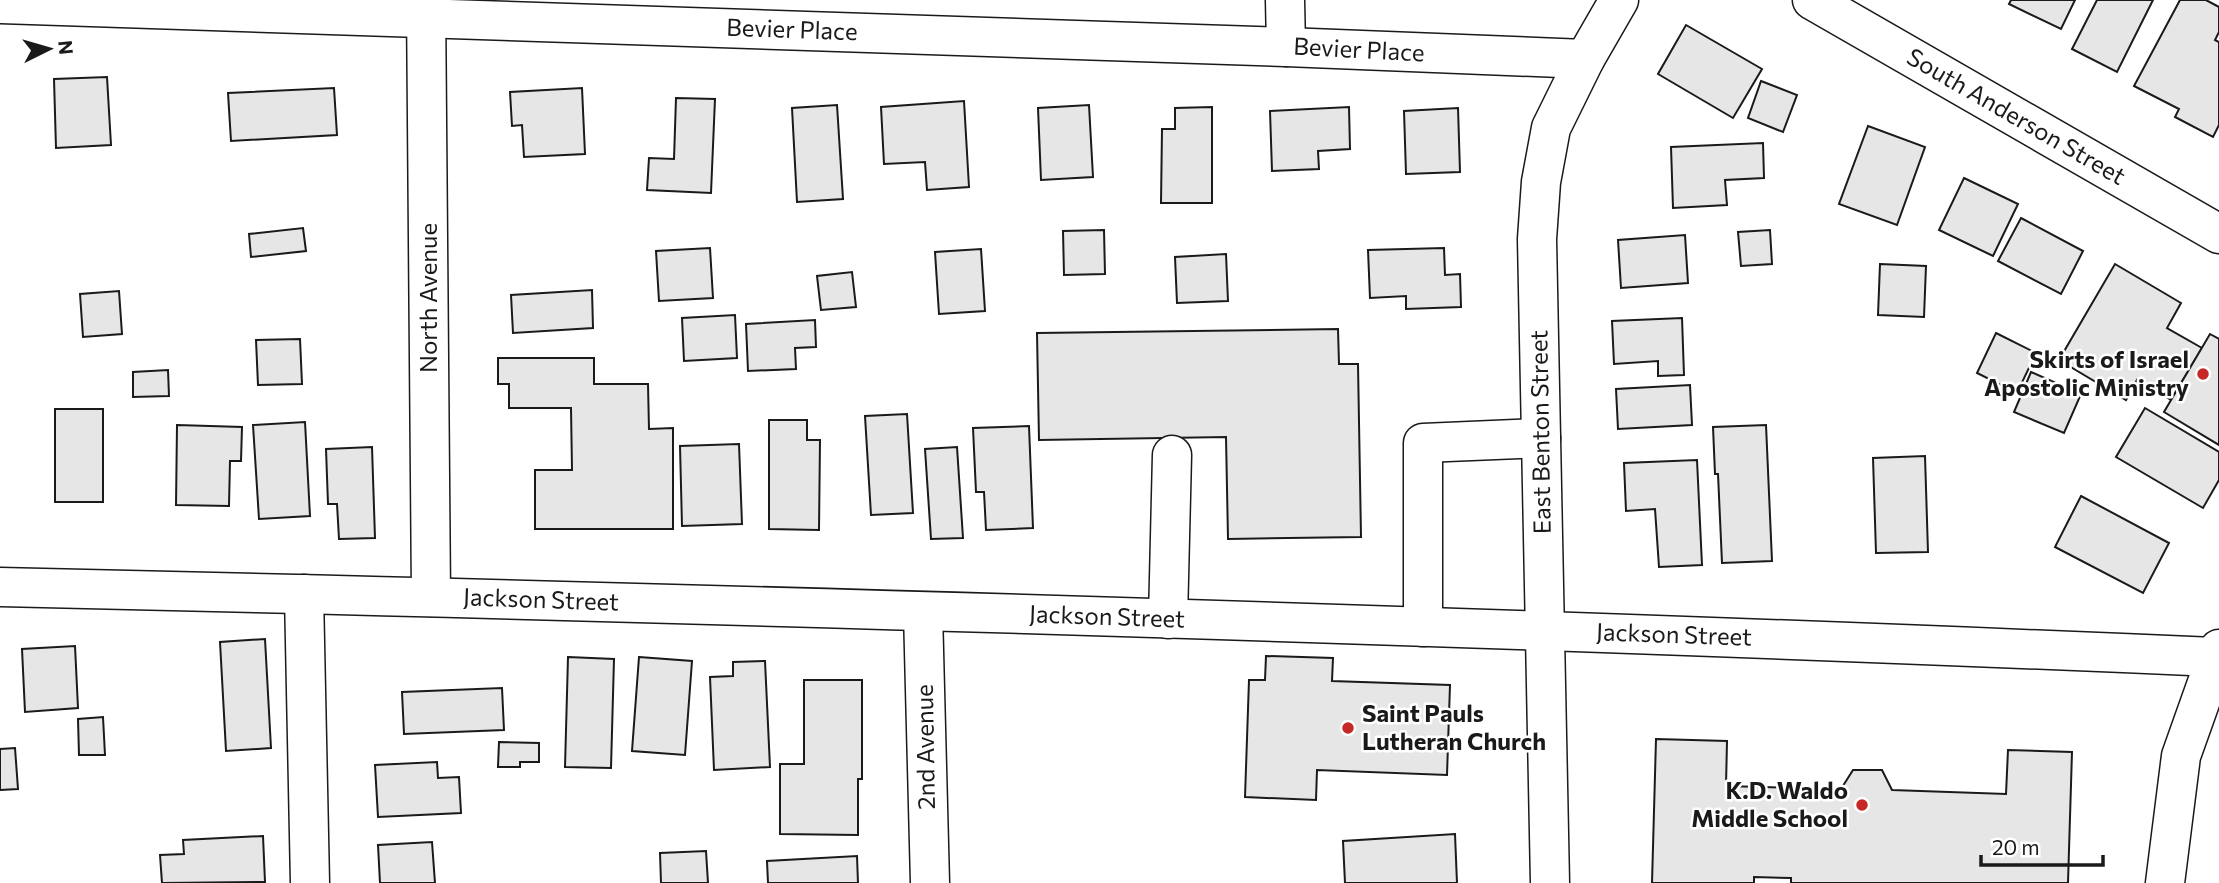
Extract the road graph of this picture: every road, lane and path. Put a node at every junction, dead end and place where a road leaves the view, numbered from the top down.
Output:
1 (1285, 0) edge
2 (1619, 0) edge
3 (1812, 0) edge
4 (0, 4) edge
5 (426, 9) edge
6 (1286, 47) junction
7 (1585, 60) junction
8 (2219, 234) edge
9 (1541, 438) junction
10 (1172, 455) dead end
11 (0, 587) edge
12 (304, 594) junction
13 (431, 597) junction
14 (923, 611) junction
15 (1168, 619) junction
16 (1423, 626) junction
17 (1544, 630) junction
18 (2217, 653) edge
19 (310, 883) edge
20 (930, 883) edge
21 (1550, 883) edge
22 (2165, 883) edge

1 - 6 street
2 - 7 street, East Benton Street
3 - 8 street, South Anderson Street
4 - 5 street, Bevier Place
5 - 6 street, Bevier Place
5 - 13 street, North Avenue
6 - 7 street, Bevier Place
7 - 9 street, East Benton Street
9 - 16 street
9 - 17 street, East Benton Street
10 - 15 street
11 - 12 street, Jackson Street
12 - 13 street, Jackson Street
12 - 19 street
13 - 14 street, Jackson Street
14 - 15 street, Jackson Street
14 - 20 street, 2nd Avenue
15 - 16 street, Jackson Street
16 - 17 street, Jackson Street
17 - 18 street, Jackson Street
17 - 21 street, East Benton Street
18 - 22 street

